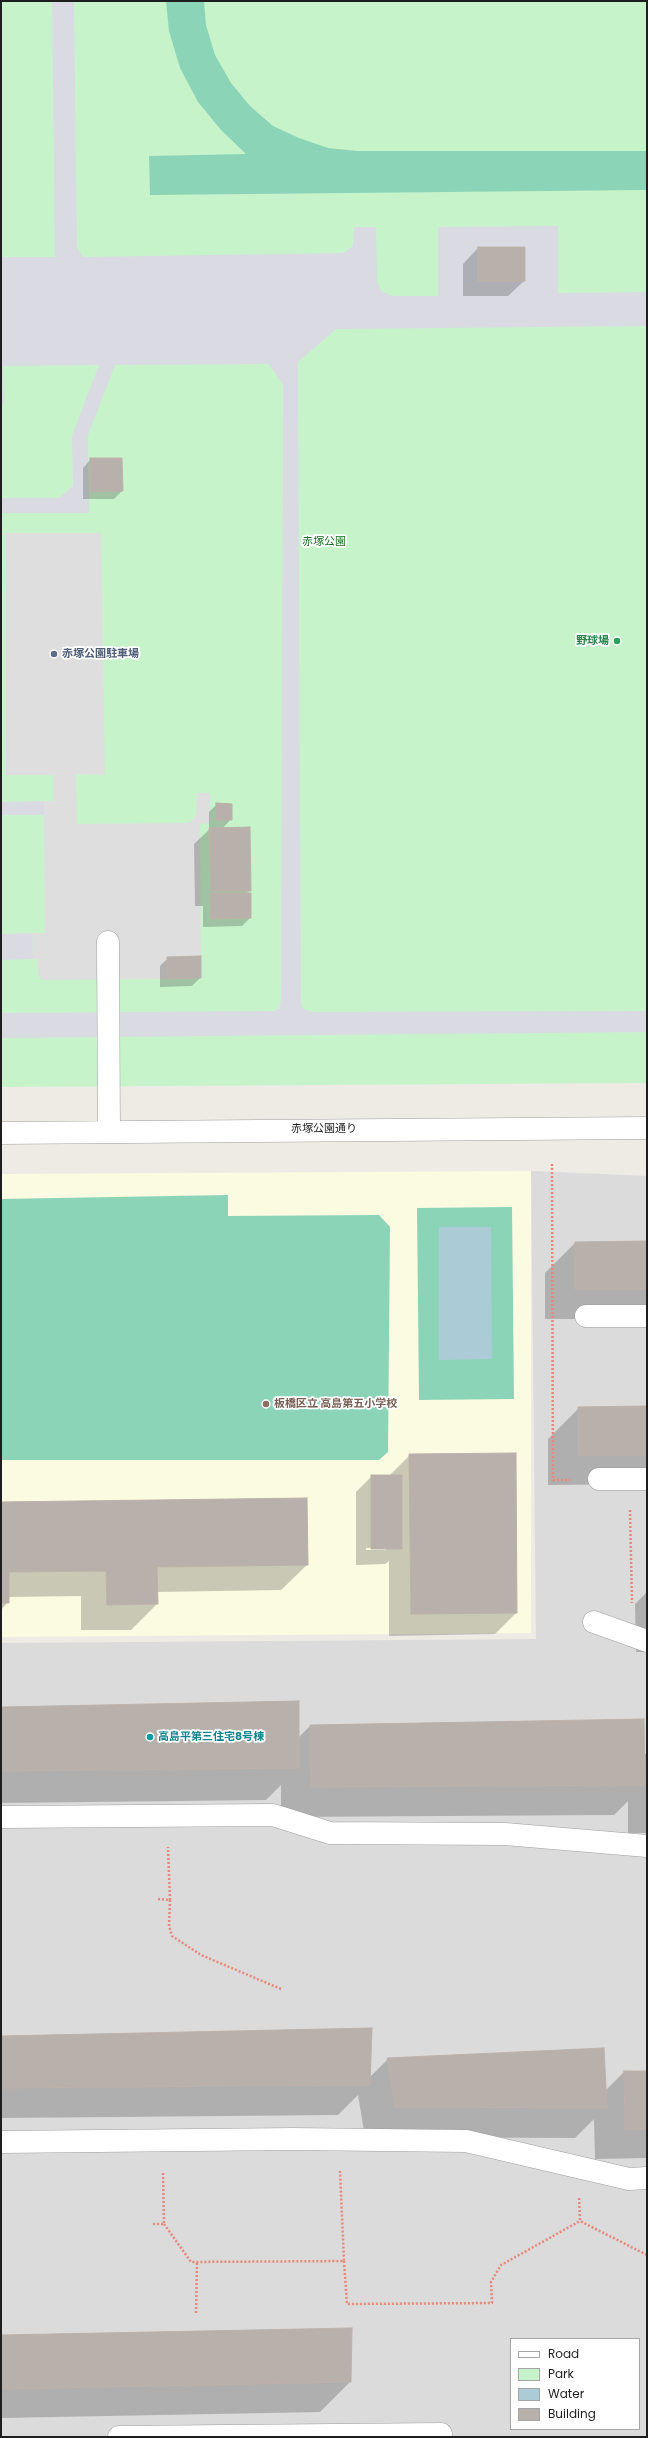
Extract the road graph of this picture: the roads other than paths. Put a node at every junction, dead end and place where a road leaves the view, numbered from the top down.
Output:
1 (108, 942) dead end
2 (647, 1128) edge
3 (109, 1131) junction
4 (1, 1133) edge
5 (586, 1316) dead end
6 (647, 1316) edge
7 (638, 1479) edge
8 (599, 1480) road end
9 (594, 1622) dead end
10 (640, 1638) edge
11 (1, 1817) edge
12 (647, 1846) edge
13 (1, 2142) edge
14 (647, 2178) edge
15 (441, 2434) dead end
16 (118, 2437) edge

1 - 3 street
2 - 3 street, 赤塚公園通り
3 - 4 street, 赤塚公園通り
5 - 6 street
7 - 8 street
9 - 10 street
11 - 12 street
13 - 14 street
15 - 16 street

